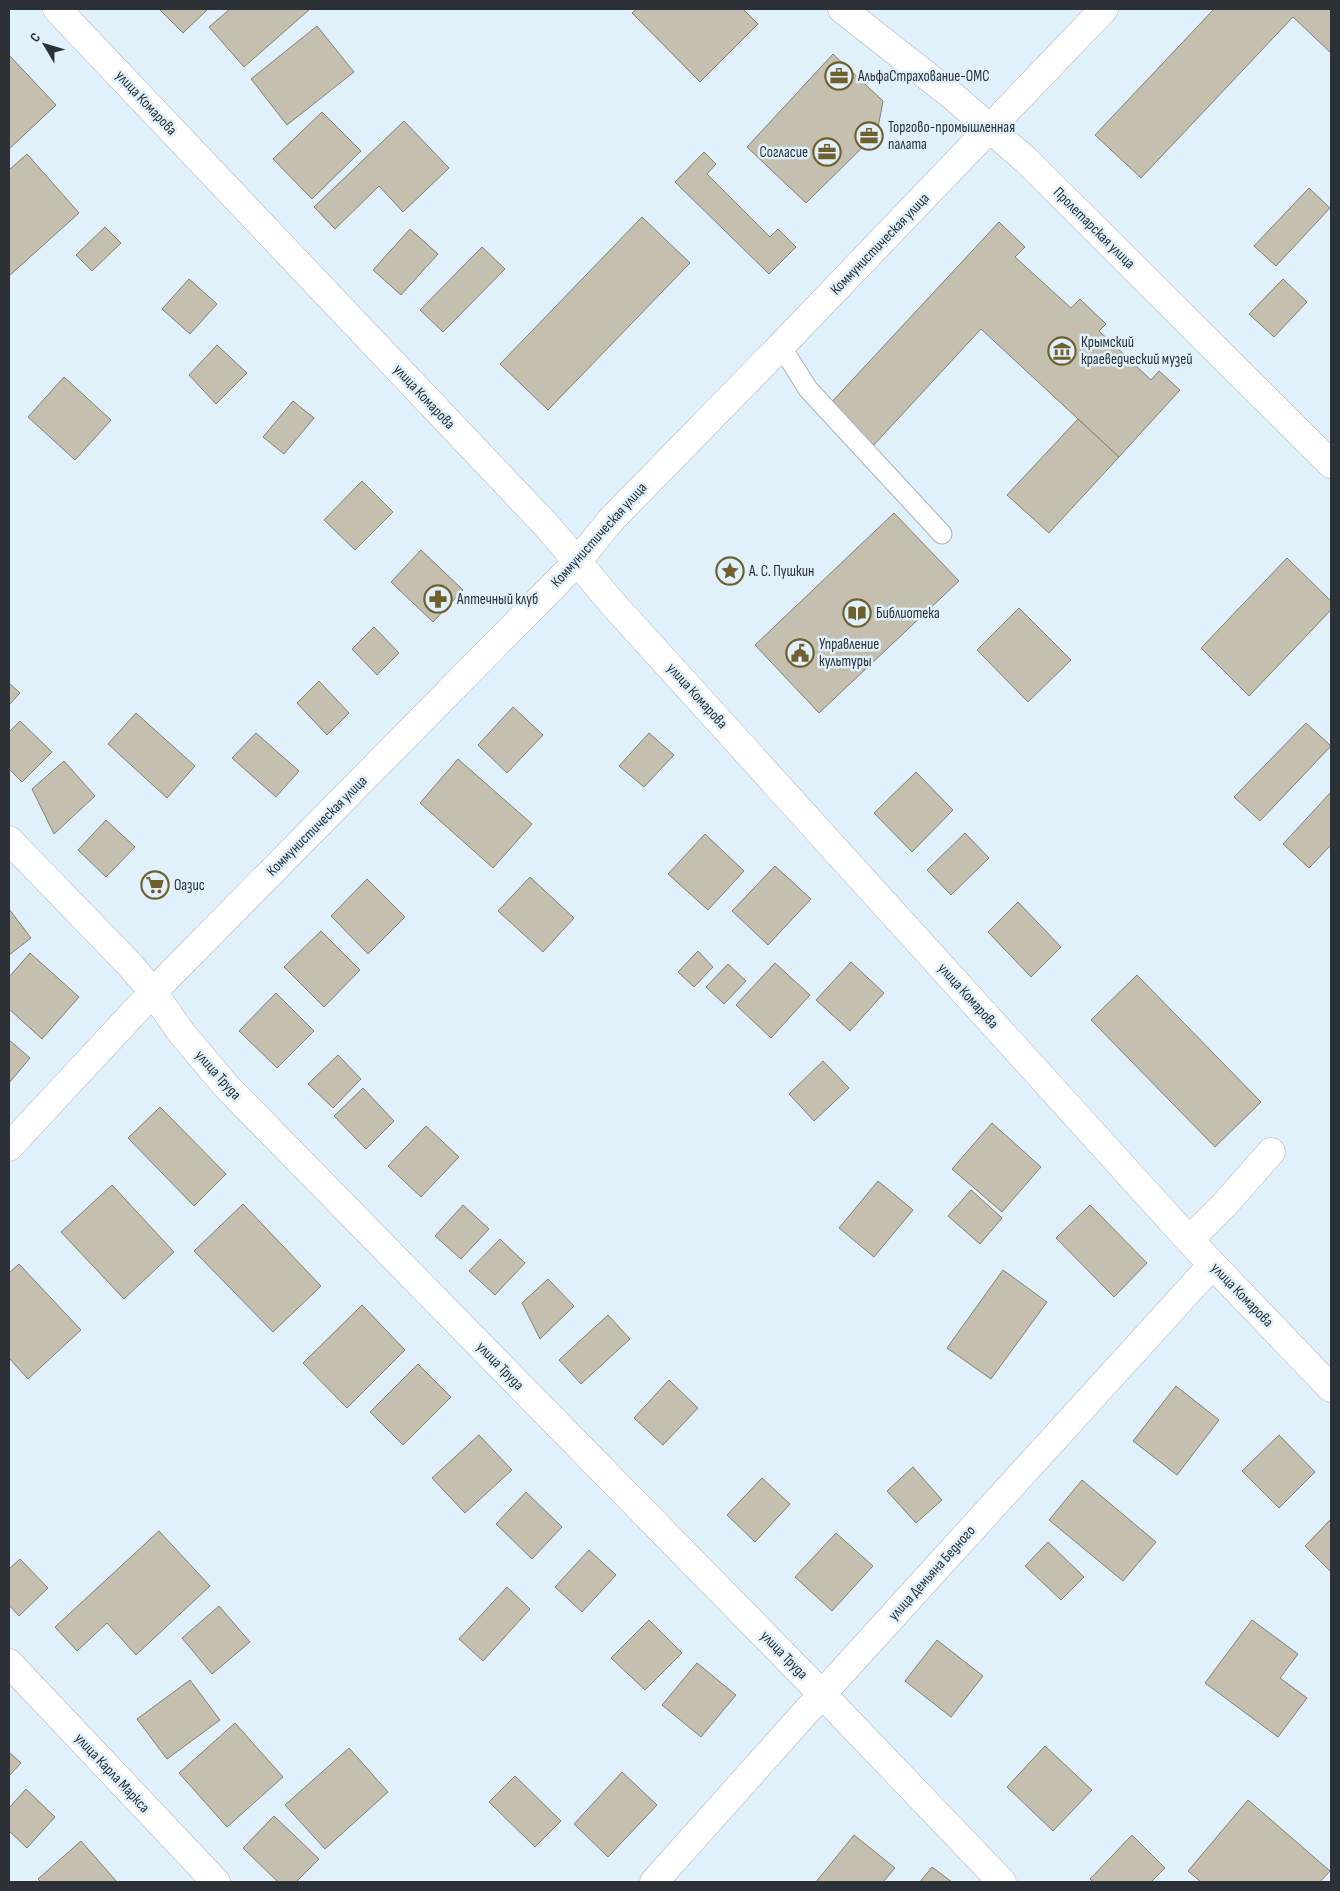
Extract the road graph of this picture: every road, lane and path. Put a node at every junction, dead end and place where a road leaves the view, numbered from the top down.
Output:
1 (57, 9) edge
2 (842, 9) edge
3 (1104, 9) edge
4 (991, 127) junction
5 (781, 346) junction
6 (1331, 464) edge
7 (942, 534) dead end
8 (577, 562) junction
9 (9, 840) edge
10 (153, 992) junction
11 (9, 1147) edge
12 (1271, 1152) dead end
13 (1189, 1240) junction
14 (1212, 1265) junction
15 (1331, 1388) edge
16 (9, 1663) edge
17 (822, 1694) junction
18 (216, 1882) edge
19 (654, 1882) edge
20 (1002, 1882) edge

1 - 8 main road, улица Комарова
2 - 4 main road, Пролетарская улица
3 - 4 main road, Коммунистическая улица
4 - 5 main road, Коммунистическая улица
4 - 6 main road, Пролетарская улица
5 - 7 lane
5 - 8 main road, Коммунистическая улица
8 - 10 main road, Коммунистическая улица
8 - 13 main road, улица Комарова
9 - 10 main road, улица Труда
10 - 11 main road, Коммунистическая улица
10 - 17 main road, улица Труда
12 - 13 main road
13 - 14 main road, улица Комарова
14 - 15 main road, улица Комарова
14 - 17 main road, улица Демьяна Бедного
16 - 18 main road, улица Карла Маркса
17 - 19 main road, улица Демьяна Бедного
17 - 20 main road, улица Труда

